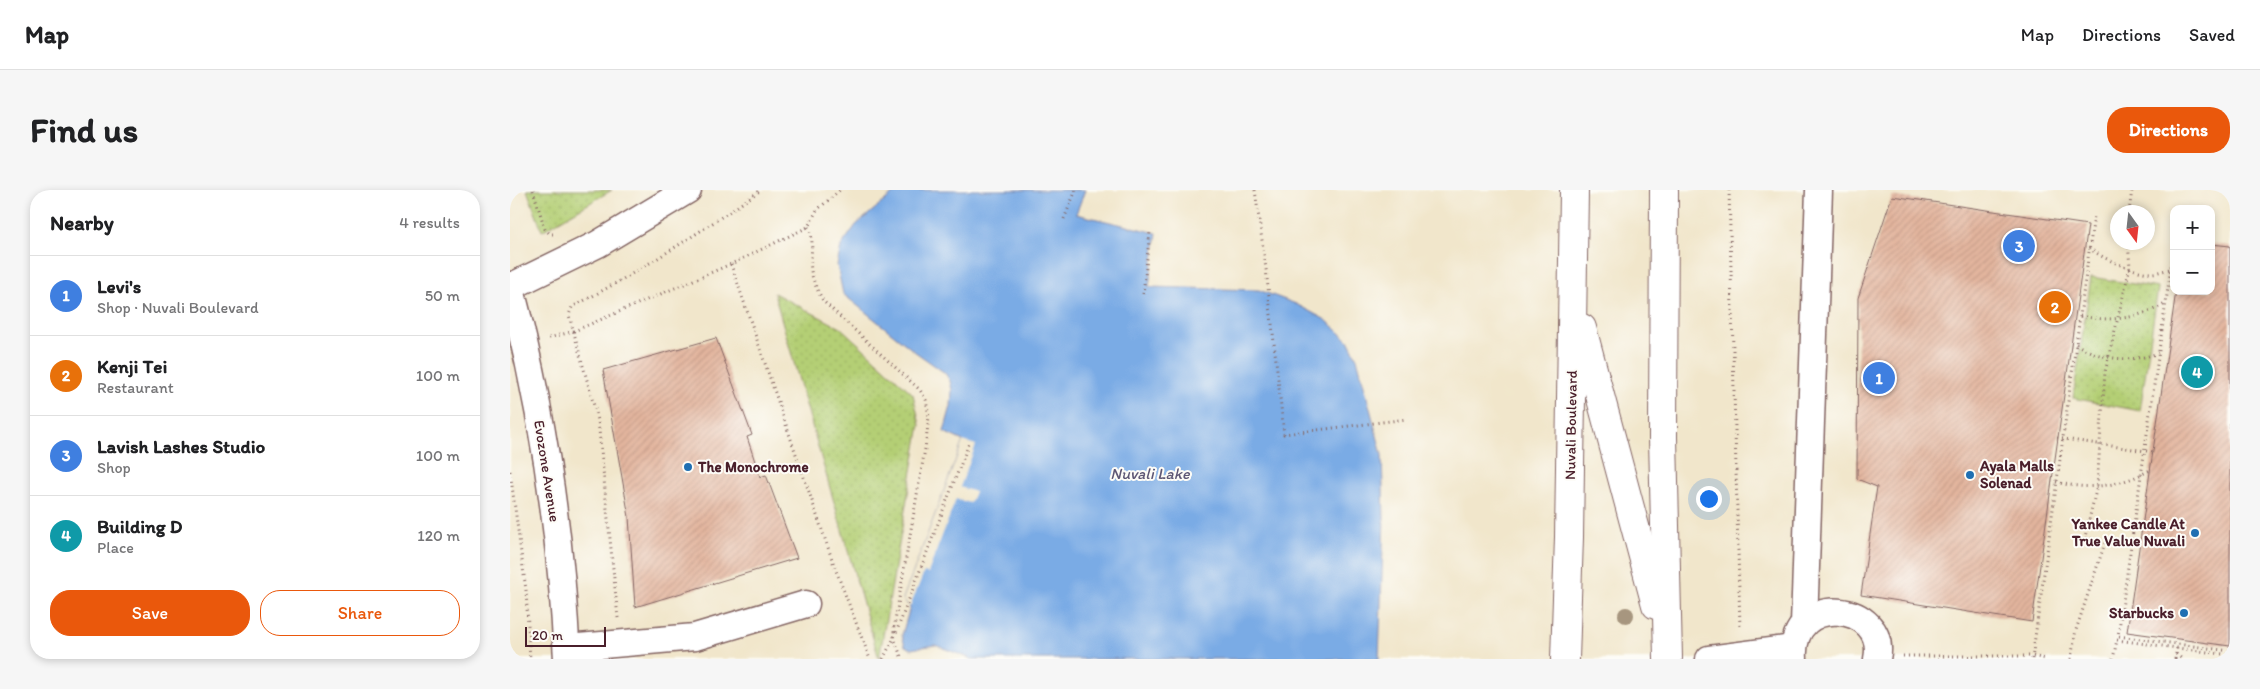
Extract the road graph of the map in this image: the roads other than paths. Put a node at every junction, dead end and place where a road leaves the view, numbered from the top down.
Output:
1 (688, 190) edge
2 (1574, 190) edge
3 (1664, 190) edge
4 (1819, 190) edge
5 (510, 286) edge
6 (1573, 295) junction
7 (806, 604) dead end
8 (1804, 624) junction
9 (567, 653) edge
10 (1667, 653) edge
11 (1794, 654) edge
12 (1877, 657) edge
13 (1565, 659) edge
14 (1710, 659) edge

1 - 5 street
2 - 6 main road, Nuvali Boulevard
3 - 10 main road
4 - 8 street
5 - 9 street, Evozone Avenue
6 - 10 main road
6 - 13 main road, Nuvali Boulevard
7 - 9 street
8 - 11 street
8 - 12 street
11 - 14 street

